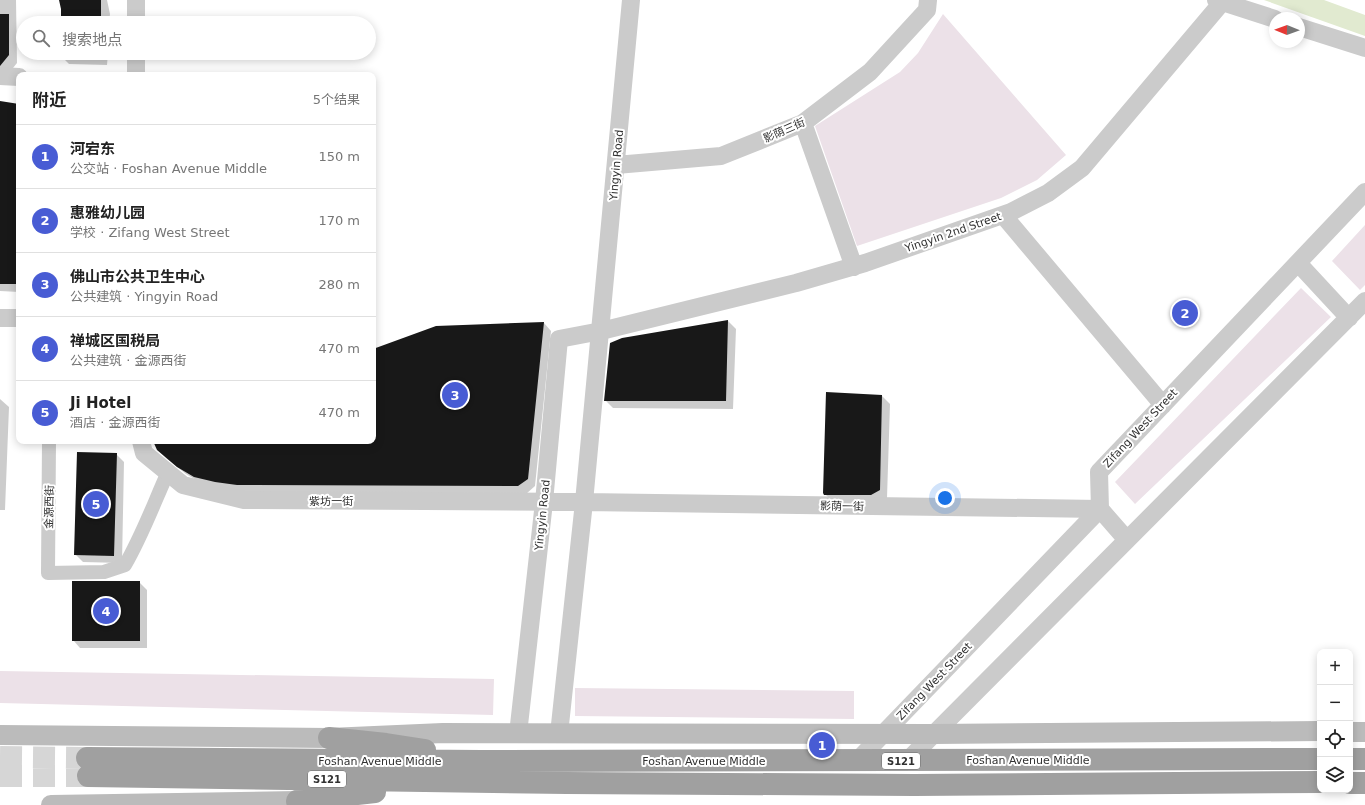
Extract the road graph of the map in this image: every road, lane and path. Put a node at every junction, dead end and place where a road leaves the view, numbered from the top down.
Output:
1 (136, 0) edge
2 (631, 0) edge
3 (928, 0) edge
4 (1221, 1) edge
5 (136, 16) edge
6 (1269, 17) edge
7 (1305, 29) edge
8 (1365, 48) edge
9 (136, 60) edge
10 (136, 72) edge
11 (0, 76) edge
12 (16, 77) edge
13 (803, 123) junction
14 (616, 165) junction
15 (1365, 192) edge
16 (1003, 215) junction
17 (1298, 263) junction
18 (854, 267) junction
19 (1365, 302) edge
20 (0, 318) edge
21 (16, 318) edge
22 (1348, 318) junction
23 (601, 330) junction
24 (1162, 405) junction
25 (50, 444) edge
26 (142, 444) edge
27 (168, 472) junction
28 (544, 502) junction
29 (584, 502) junction
30 (1100, 509) junction
31 (1127, 540) junction
32 (1317, 732) edge
33 (1353, 732) edge
34 (1365, 732) edge
35 (883, 733) junction
36 (518, 734) junction
37 (559, 734) junction
38 (934, 734) junction
39 (0, 735) edge
40 (329, 738) junction
41 (1317, 759) edge
42 (1353, 759) edge
43 (1365, 759) edge
44 (858, 761) junction
45 (906, 761) junction
46 (87, 767) tunnel mouth
47 (480, 772) junction
48 (1317, 782) edge
49 (1353, 783) edge
50 (1365, 783) edge
51 (297, 801) junction
52 (51, 805) edge
53 (330, 805) edge

1 - 5 street
2 - 14 street, Yingyin Road
3 - 13 street, 影荫三街
4 - 6 street
4 - 16 street, Yingyin 2nd Street
7 - 8 street
9 - 10 street
11 - 12 street
13 - 14 street, 影荫三街
13 - 18 street
14 - 23 street, Yingyin Road
15 - 17 street, Zifang West Street
16 - 18 street, Yingyin 2nd Street
16 - 24 street
17 - 22 street
17 - 24 street, Zifang West Street
18 - 23 street, Yingyin 2nd Street
19 - 22 street
20 - 21 street
22 - 31 street
23 - 28 street, Yingyin Road
23 - 29 street, Yingyin Road
24 - 30 street, Zifang West Street
25 - 27 street, 金源西街
26 - 27 street, 紫坊一街
27 - 28 street, 紫坊一街
28 - 29 street, 紫坊一街
28 - 36 street, Yingyin Road
29 - 30 street, 影荫一街
29 - 37 street, Yingyin Road
30 - 31 street
30 - 35 street, Zifang West Street
31 - 38 street
32 - 38 main road, Foshan Avenue Middle
33 - 34 main road
35 - 37 main road, Foshan Avenue Middle
35 - 38 main road, Foshan Avenue Middle
35 - 44 street, Zifang West Street
36 - 37 main road, Foshan Avenue Middle
36 - 40 main road, Foshan Avenue Middle
38 - 45 street
39 - 40 main road, Foshan Avenue Middle
40 - 47 highway
41 - 45 highway, Foshan Avenue Middle / S121
42 - 43 highway
44 - 45 highway, Foshan Avenue Middle / S121
44 - 47 highway, Foshan Avenue Middle / S121
46 - 47 highway, Foshan Avenue Middle / S121
47 - 48 highway, Foshan Avenue Middle / S121
47 - 51 highway
49 - 50 highway
51 - 52 main road
51 - 53 main road

